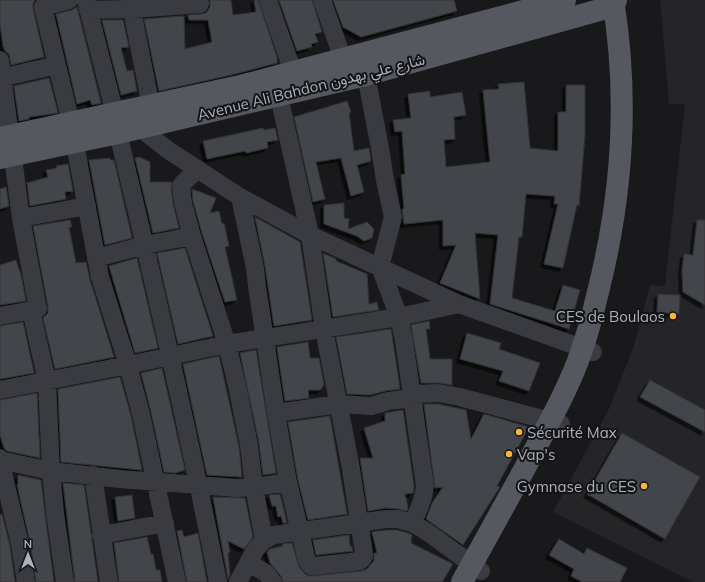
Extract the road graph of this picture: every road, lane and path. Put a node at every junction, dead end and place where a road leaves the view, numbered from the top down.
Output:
1 (69, 0) edge
2 (268, 0) edge
3 (322, 0) edge
4 (565, 0) edge
5 (199, 2) edge
6 (617, 2) edge
7 (87, 5) edge
8 (131, 5) edge
9 (343, 59) junction
10 (0, 60) edge
11 (57, 65) junction
12 (293, 72) junction
13 (366, 75) junction
14 (1, 78) edge
15 (279, 96) junction
16 (151, 106) junction
17 (117, 124) junction
18 (140, 128) junction
19 (73, 133) junction
20 (5, 147) edge
21 (198, 169) junction
22 (240, 197) junction
23 (88, 206) junction
24 (21, 218) junction
25 (310, 235) junction
26 (192, 236) junction
27 (145, 245) junction
28 (96, 258) junction
29 (380, 267) junction
30 (459, 304) junction
31 (31, 310) junction
32 (0, 316) edge
33 (399, 317) junction
34 (324, 329) junction
35 (265, 338) junction
36 (228, 344) junction
37 (588, 350) junction
38 (170, 356) junction
39 (128, 365) junction
40 (47, 381) junction
41 (0, 390) edge
42 (412, 394) junction
43 (339, 404) junction
44 (276, 413) junction
45 (556, 422) junction
46 (0, 459) edge
47 (52, 471) junction
48 (93, 475) junction
49 (156, 481) junction
50 (288, 482) junction
51 (199, 484) junction
52 (254, 487) junction
53 (165, 523) junction
54 (358, 523) junction
55 (412, 523) junction
56 (299, 531) junction
57 (101, 535) junction
58 (264, 540) junction
59 (249, 563) junction
60 (473, 575) edge
61 (26, 582) edge
62 (65, 582) edge
63 (109, 582) edge
64 (177, 582) edge
65 (218, 582) edge
66 (238, 582) edge
67 (273, 582) edge

1 - 11 street
2 - 12 street
3 - 9 street
4 - 9 main road, Avenue Ali Bahdon شارع علي بهدون
5 - 8 street
6 - 13 main road, Avenue Ali Bahdon شارع علي بهدون
6 - 37 main road
7 - 8 street
7 - 17 street
8 - 16 street
9 - 12 main road, Avenue Ali Bahdon شارع علي بهدون
10 - 14 street
11 - 14 street
11 - 19 street
12 - 16 main road, Avenue Ali Bahdon شارع علي بهدون
13 - 15 main road, Avenue Ali Bahdon شارع علي بهدون
13 - 29 street
14 - 20 street
15 - 18 main road, Avenue Ali Bahdon شارع علي بهدون
15 - 25 street
16 - 17 main road, Avenue Ali Bahdon شارع علي بهدون
17 - 18 main road, Avenue Ali Bahdon شارع علي بهدون
17 - 19 main road, Avenue Ali Bahdon شارع علي بهدون
17 - 27 street
18 - 21 street
19 - 20 main road, Avenue Ali Bahdon شارع علي بهدون
19 - 23 street
20 - 24 street
21 - 22 street
21 - 26 street
22 - 25 street
22 - 35 street
23 - 24 street
23 - 28 street
24 - 31 street
25 - 29 street
25 - 34 street
26 - 27 street
26 - 36 street
27 - 28 street
27 - 38 street
28 - 39 street
29 - 30 street
29 - 33 street
30 - 33 street
30 - 37 street
31 - 32 street
31 - 40 street
33 - 34 street
33 - 42 street
34 - 35 street
34 - 43 street
35 - 36 street
35 - 44 street
36 - 38 street
36 - 52 street
37 - 45 main road
38 - 39 street
38 - 51 street
39 - 40 street
39 - 49 street
40 - 41 street
40 - 47 street
42 - 43 street
42 - 45 street
42 - 55 street
43 - 44 street
43 - 54 street
44 - 50 street
45 - 60 main road
46 - 47 street
46 - 61 street
47 - 48 street
47 - 62 street
48 - 49 street
48 - 57 street
49 - 51 street
49 - 53 street
50 - 52 street
50 - 56 street
51 - 52 street
51 - 65 street
52 - 58 street
53 - 57 street
53 - 64 street
54 - 55 street
54 - 56 street
54 - 56 street
55 - 60 street
56 - 58 street
57 - 63 street
58 - 59 street
59 - 66 street
59 - 67 street

